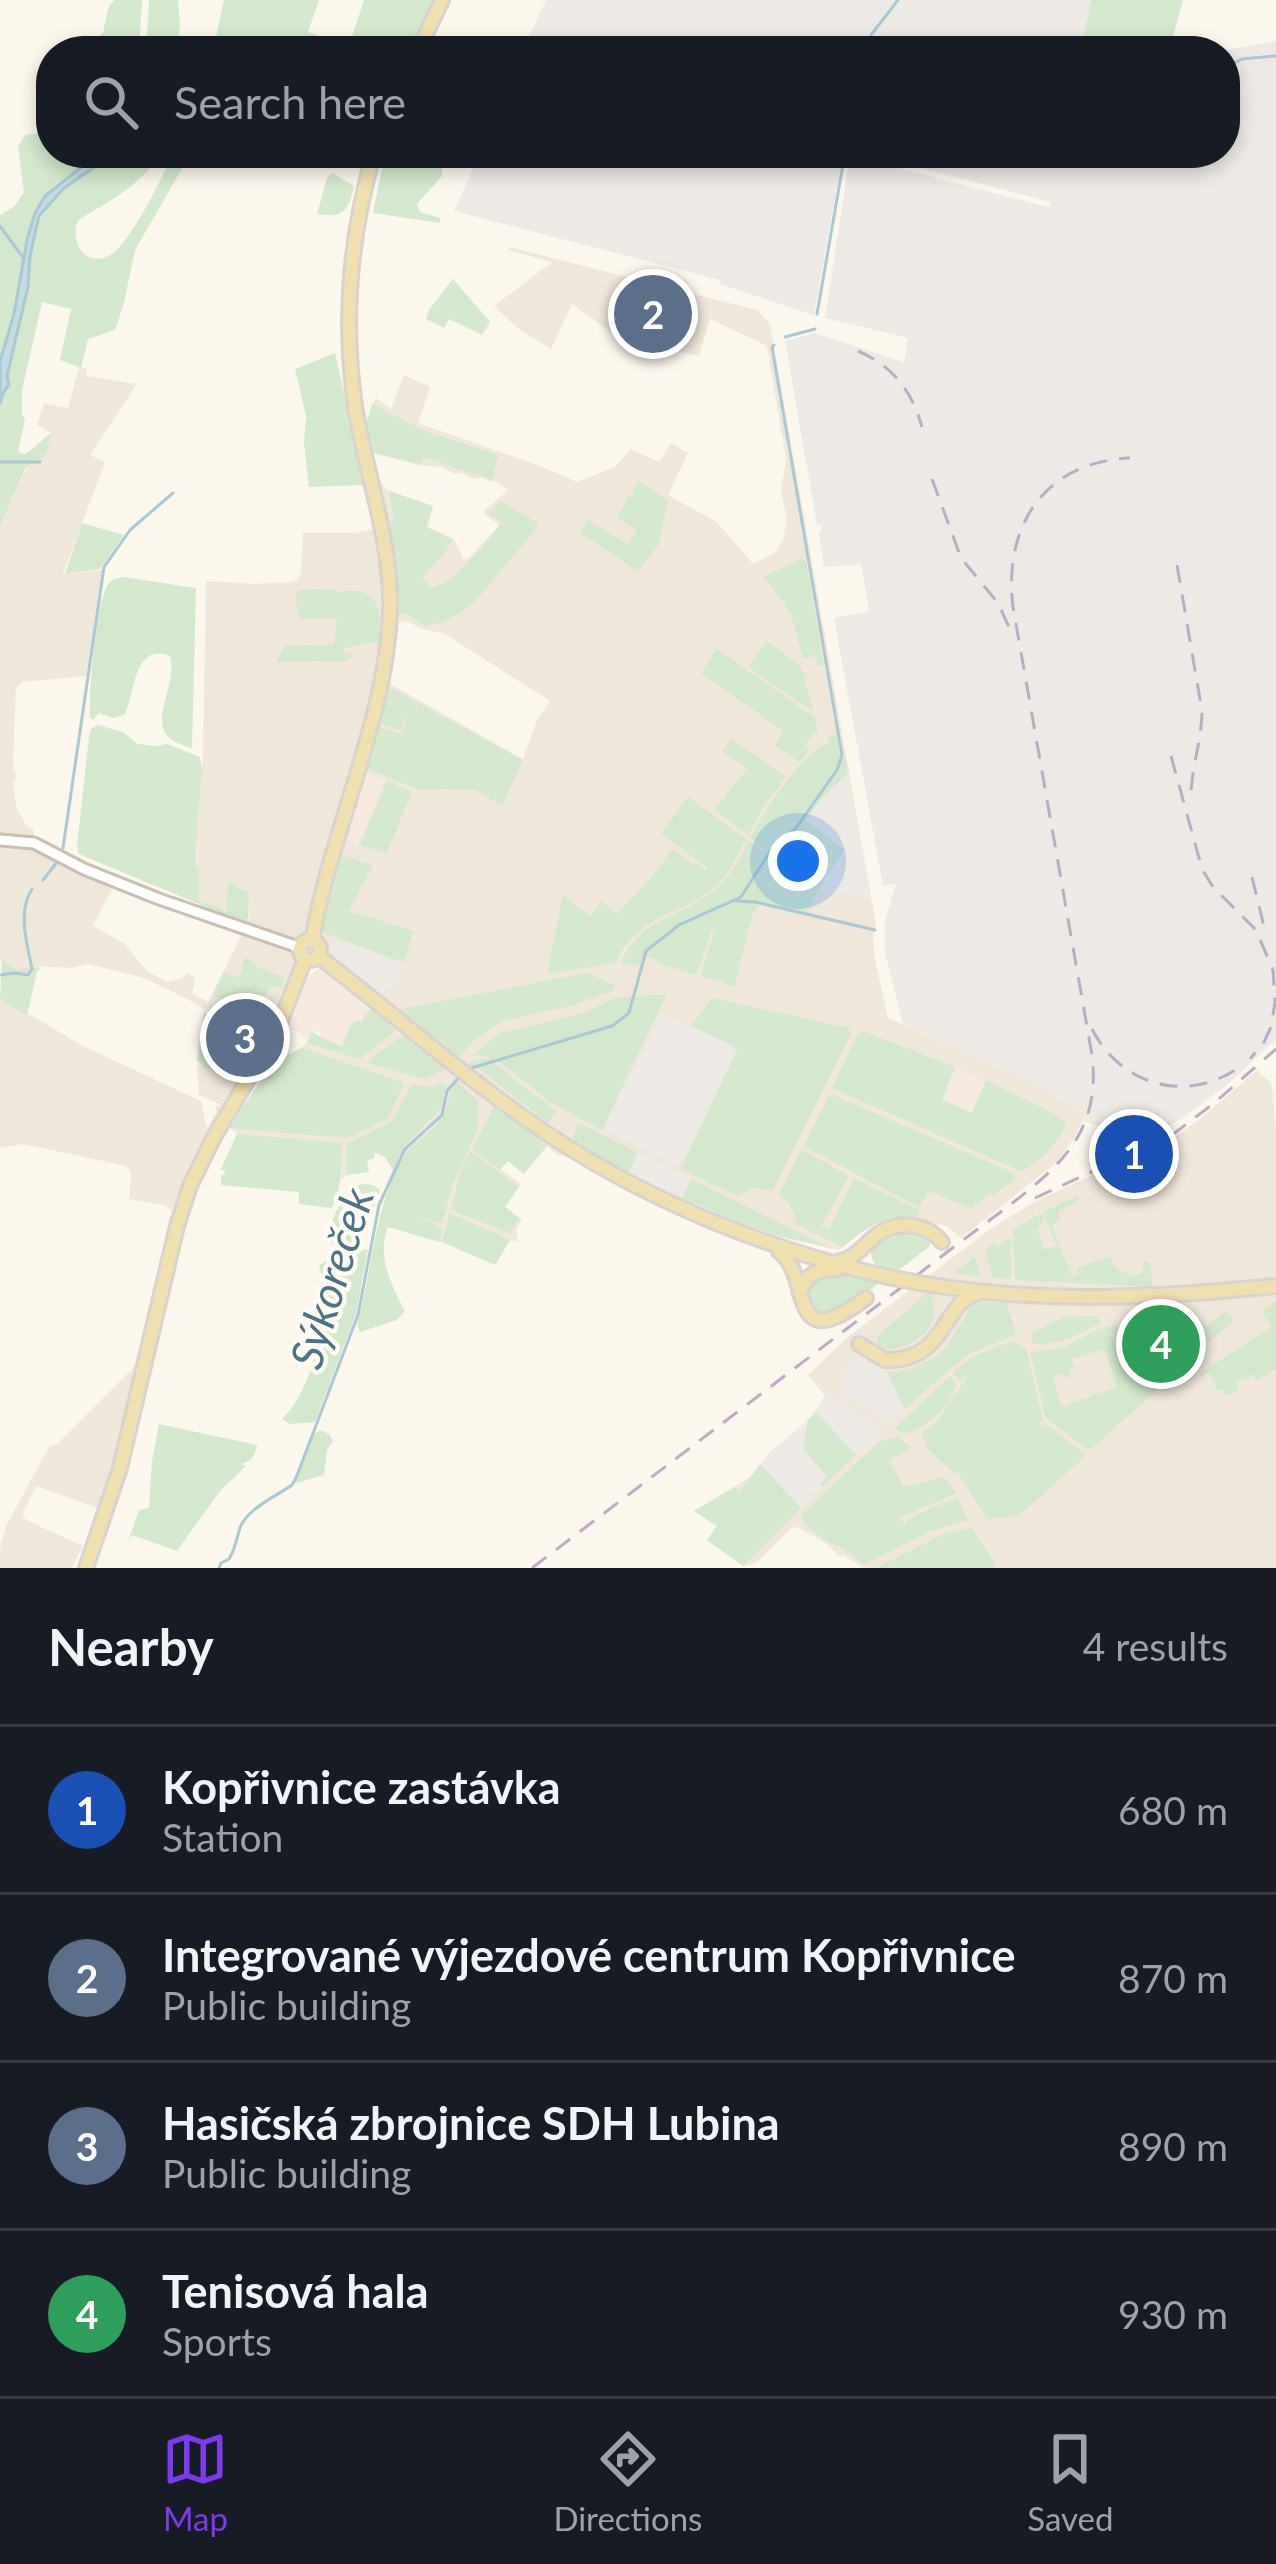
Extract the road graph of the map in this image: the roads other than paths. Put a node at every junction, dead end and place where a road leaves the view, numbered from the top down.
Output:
1 (442, 0) edge
2 (425, 36) edge
3 (370, 168) edge
4 (0, 839) edge
5 (309, 951) junction
6 (334, 969) junction
7 (294, 992) junction
8 (762, 1241) junction
9 (870, 1241) junction
10 (942, 1241) dead end
11 (818, 1260) junction
12 (848, 1268) junction
13 (888, 1277) junction
14 (936, 1286) junction
15 (1274, 1287) edge
16 (959, 1289) junction
17 (987, 1292) junction
18 (800, 1295) junction
19 (866, 1298) dead end
20 (954, 1312) junction
21 (859, 1344) dead end
22 (84, 1568) edge

1 - 2 main road
3 - 5 main road
4 - 5 street
5 - 6 main road
5 - 7 main road
6 - 7 main road
6 - 8 main road
7 - 22 main road
8 - 11 main road
8 - 18 main road
9 - 10 main road
9 - 11 main road
9 - 13 main road
11 - 12 main road
12 - 13 main road
12 - 18 main road
13 - 14 main road, bridge
14 - 16 main road
14 - 20 main road
15 - 17 main road
16 - 17 main road
16 - 20 main road
17 - 20 main road
18 - 19 main road
20 - 21 main road

